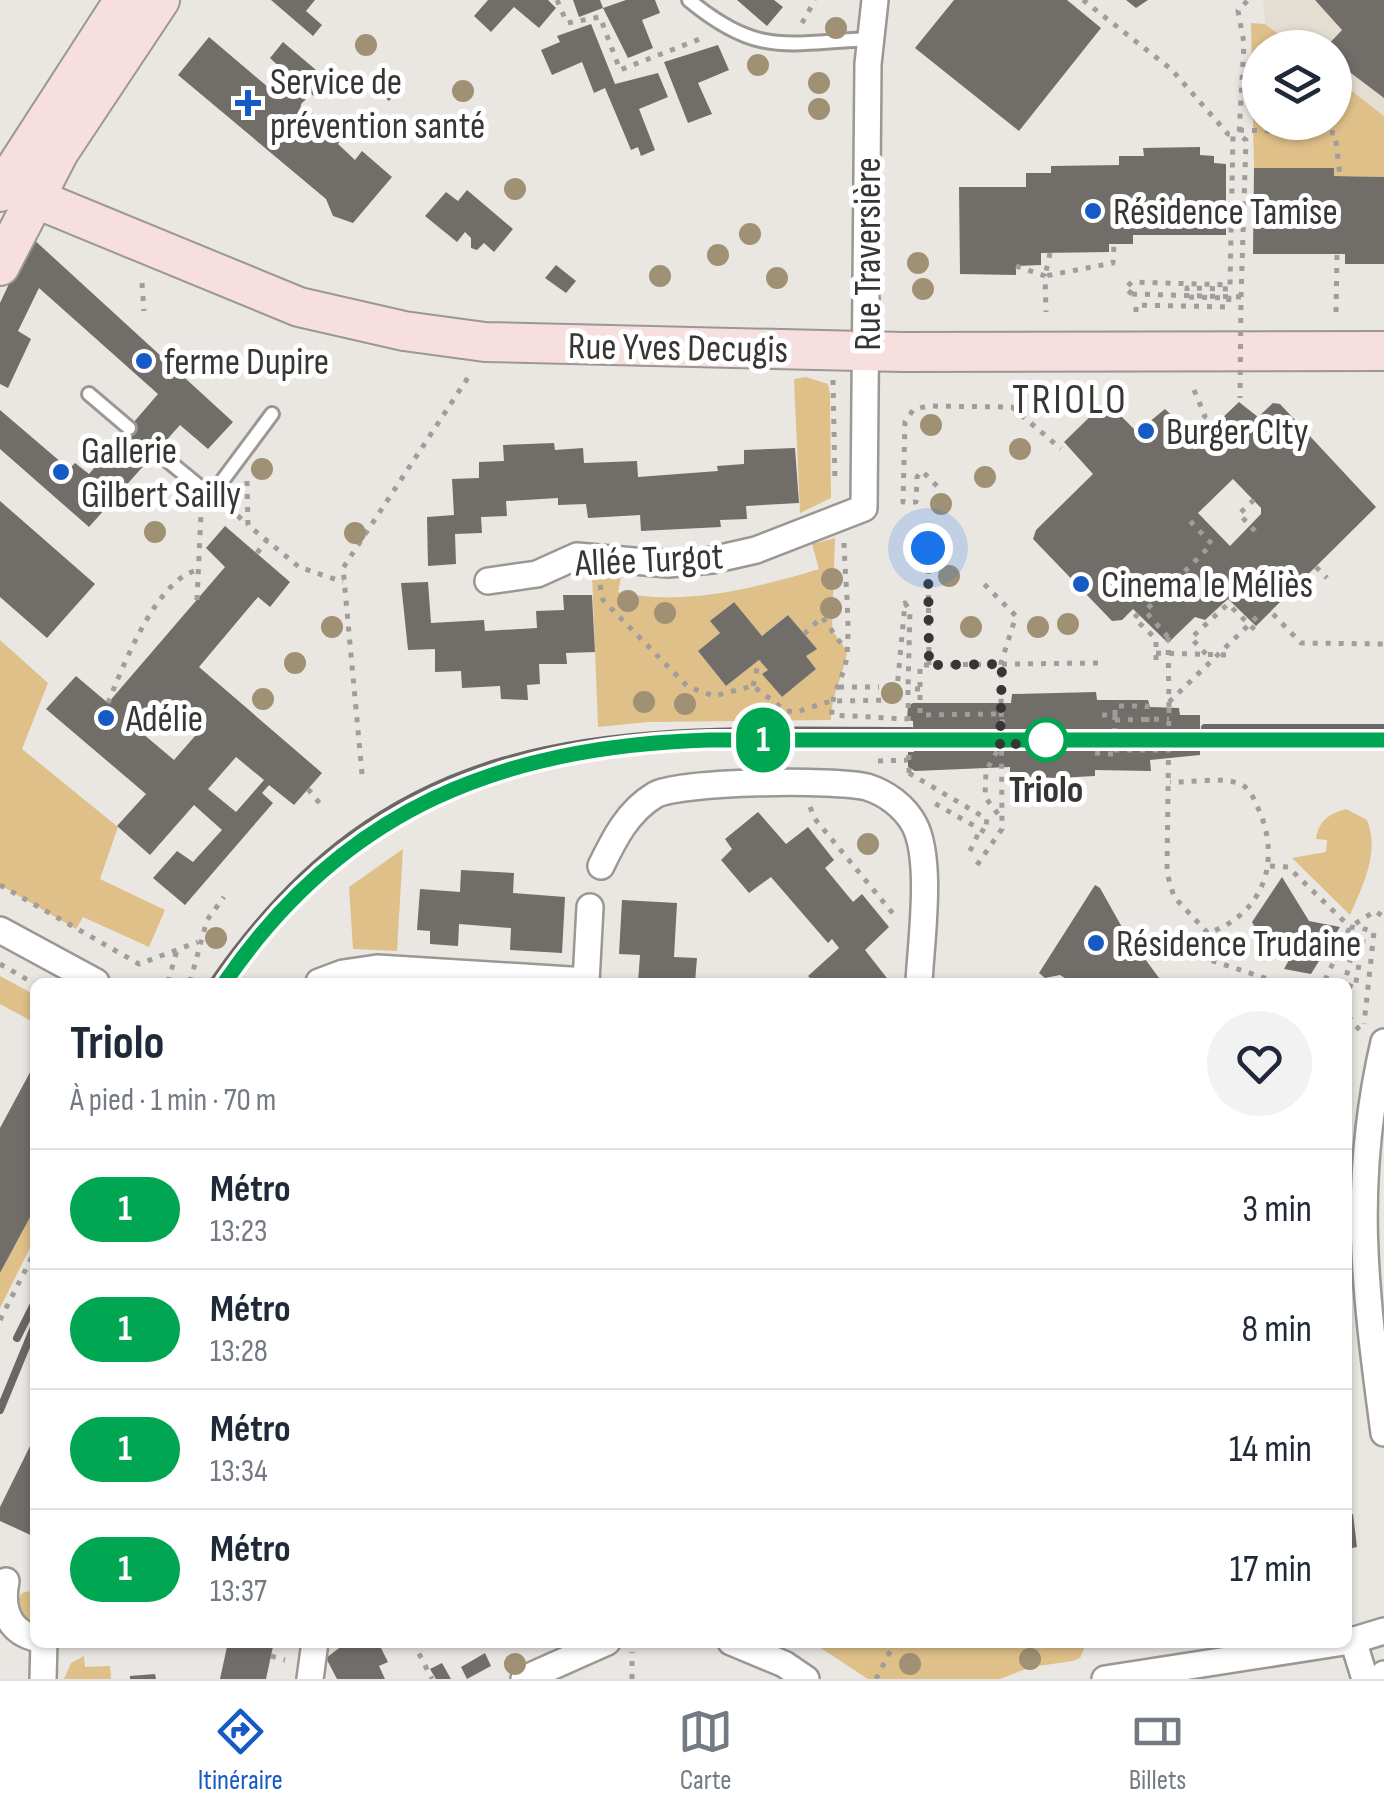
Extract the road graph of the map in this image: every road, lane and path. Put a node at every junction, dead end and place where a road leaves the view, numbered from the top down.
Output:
1 (124, 0) edge
2 (160, 0) edge
3 (557, 0) edge
4 (689, 0) edge
5 (875, 0) edge
6 (1083, 0) edge
7 (1248, 0) edge
8 (724, 30) junction
9 (869, 39) junction
10 (1237, 133) junction
11 (1340, 176) dead end
12 (9, 190) edge
13 (1232, 225) junction
14 (1243, 226) junction
15 (1114, 244) dead end
16 (1050, 253) dead end
17 (1336, 254) dead end
18 (0, 266) edge
19 (1016, 266) dead end
20 (1046, 276) junction
21 (142, 283) dead end
22 (1230, 287) junction
23 (1241, 297) junction
24 (1229, 298) junction
25 (144, 311) dead end
26 (1046, 312) dead end
27 (1136, 312) dead end
28 (1336, 312) dead end
29 (1259, 323) dead end
30 (1239, 324) dead end
31 (868, 351) junction
32 (1384, 351) edge
33 (475, 366) dead end
34 (1194, 390) dead end
35 (88, 394) dead end
36 (1240, 398) dead end
37 (272, 414) dead end
38 (129, 428) dead end
39 (417, 438) dead end
40 (1201, 438) dead end
41 (427, 440) junction
42 (1061, 449) dead end
43 (156, 451) dead end
44 (936, 486) dead end
45 (202, 489) junction
46 (1259, 495) dead end
47 (248, 508) dead end
48 (864, 508) joint
49 (1190, 521) dead end
50 (928, 530) dead end
51 (1255, 531) dead end
52 (268, 540) junction
53 (257, 553) dead end
54 (596, 554) junction
55 (1316, 567) dead end
56 (198, 570) junction
57 (1327, 578) dead end
58 (488, 580) dead end
59 (343, 582) junction
60 (982, 582) dead end
61 (196, 600) dead end
62 (1262, 612) dead end
63 (1138, 614) dead end
64 (1273, 614) dead end
65 (1255, 630) dead end
66 (804, 634) dead end
67 (1384, 644) edge
68 (847, 651) dead end
69 (1156, 653) junction
70 (1206, 654) junction
71 (1228, 654) dead end
72 (759, 660) dead end
73 (1098, 663) dead end
74 (1156, 663) dead end
75 (1002, 664) junction
76 (929, 665) junction
77 (754, 686) junction
78 (839, 687) dead end
79 (878, 687) dead end
80 (908, 689) junction
81 (920, 689) junction
82 (831, 701) junction
83 (108, 703) dead end
84 (1169, 705) junction
85 (1097, 715) dead end
86 (908, 718) dead end
87 (1000, 718) junction
88 (1115, 718) junction
89 (1169, 719) junction
90 (1148, 720) junction
91 (1011, 722) dead end
92 (1000, 746) junction
93 (1011, 747) dead end
94 (1114, 750) junction
95 (1147, 750) junction
96 (1170, 750) junction
97 (1095, 753) dead end
98 (362, 774) dead end
99 (1170, 782) junction
100 (308, 788) dead end
101 (807, 799) dead end
102 (928, 800) dead end
103 (321, 805) dead end
104 (1000, 816) junction
105 (980, 830) junction
106 (829, 836) junction
107 (821, 844) dead end
108 (970, 850) dead end
109 (976, 865) dead end
110 (600, 866) dead end
111 (1270, 866) junction
112 (0, 885) edge
113 (224, 897) dead end
114 (884, 902) junction
115 (590, 907) dead end
116 (875, 910) dead end
117 (1384, 917) edge
118 (1350, 927) junction
119 (906, 929) dead end
120 (0, 930) edge
121 (198, 942) junction
122 (177, 950) junction
123 (1138, 952) dead end
124 (0, 964) edge
125 (89, 978) edge
126 (169, 978) edge
127 (192, 978) edge
128 (329, 978) edge
129 (526, 978) edge
130 (586, 978) edge
131 (919, 978) edge
132 (1265, 978) edge
133 (1326, 978) edge
134 (1347, 978) edge
135 (30, 981) edge
136 (1352, 986) edge
137 (1367, 1035) edge
138 (1354, 1200) edge
139 (30, 1262) edge
140 (0, 1320) edge
141 (1384, 1433) edge
142 (6, 1580) dead end
143 (1384, 1632) edge
144 (30, 1636) edge
145 (1352, 1640) edge
146 (44, 1648) edge
147 (314, 1648) edge
148 (416, 1648) edge
149 (594, 1648) edge
150 (632, 1648) edge
151 (745, 1648) edge
152 (893, 1648) edge
153 (1303, 1648) edge
154 (1351, 1648) edge
155 (271, 1656) dead end
156 (283, 1660) dead end
157 (43, 1679) edge
158 (310, 1679) edge
159 (432, 1679) edge
160 (524, 1679) edge
161 (632, 1679) edge
162 (806, 1679) edge
163 (876, 1679) edge
164 (1105, 1679) edge
165 (1365, 1679) edge

1 - 12 street
2 - 12 street
3 - 8 path
4 - 8 lane
5 - 9 street, Rue Traversière
6 - 10 path
7 - 10 path
8 - 9 lane
9 - 31 street, Rue Traversière
10 - 11 path
10 - 13 path
10 - 14 path
12 - 18 street
12 - 31 street, Rue Yves Decugis
13 - 14 path
13 - 22 path
14 - 23 path
15 - 20 path
16 - 20 path
17 - 28 path
19 - 20 path
20 - 26 path
21 - 25 path
22 - 23 path, bridge
22 - 24 path
22 - 24 path
23 - 36 path, bridge
24 - 27 path
29 - 30 path
31 - 32 street, Rue Yves Decugis
31 - 48 street, Rue Traversière
33 - 41 path
34 - 40 path
35 - 38 lane
37 - 45 lane
39 - 41 path
41 - 59 path
42 - 44 path
43 - 45 lane
45 - 56 path
46 - 51 path
47 - 52 path
48 - 54 street, Allée Turgot
49 - 84 path, bridge
50 - 76 path
52 - 53 path
52 - 59 path
54 - 58 street, Allée Turgot
54 - 77 path
55 - 57 path
56 - 61 path
56 - 83 path
59 - 98 path
60 - 75 path
62 - 84 path, bridge
63 - 69 path
64 - 67 path
65 - 70 path
66 - 68 path
69 - 70 path
69 - 74 path
70 - 71 path
72 - 77 path
73 - 75 path
75 - 76 path
75 - 87 path
76 - 81 path
77 - 82 path
78 - 79 path
80 - 81 path, bridge
80 - 82 path
80 - 105 path, bridge
81 - 87 path
82 - 86 path
84 - 89 path
85 - 88 path
87 - 91 path
87 - 92 path
88 - 90 path
88 - 90 path
88 - 94 path
89 - 90 path
89 - 96 path
90 - 95 path
92 - 93 path
92 - 104 path
92 - 104 path
94 - 95 path
94 - 97 path
95 - 96 path
96 - 99 path
99 - 111 path
99 - 111 path
100 - 103 path
101 - 106 path
102 - 105 path
104 - 109 path
105 - 108 path
106 - 107 path
106 - 114 path
110 - 131 street
111 - 118 path
112 - 122 path
113 - 121 path
114 - 116 path
114 - 119 path
115 - 130 street
117 - 118 path
118 - 133 path
118 - 134 path
120 - 125 street
121 - 122 path
121 - 127 path
122 - 126 path
123 - 132 path
124 - 135 path
128 - 129 street
136 - 137 path
137 - 138 street
138 - 141 street
139 - 140 path
142 - 144 street
143 - 145 street
146 - 157 street
147 - 158 street
148 - 159 path
149 - 160 street
150 - 161 path
151 - 162 street
152 - 163 path
153 - 164 street
154 - 165 street
155 - 156 path

